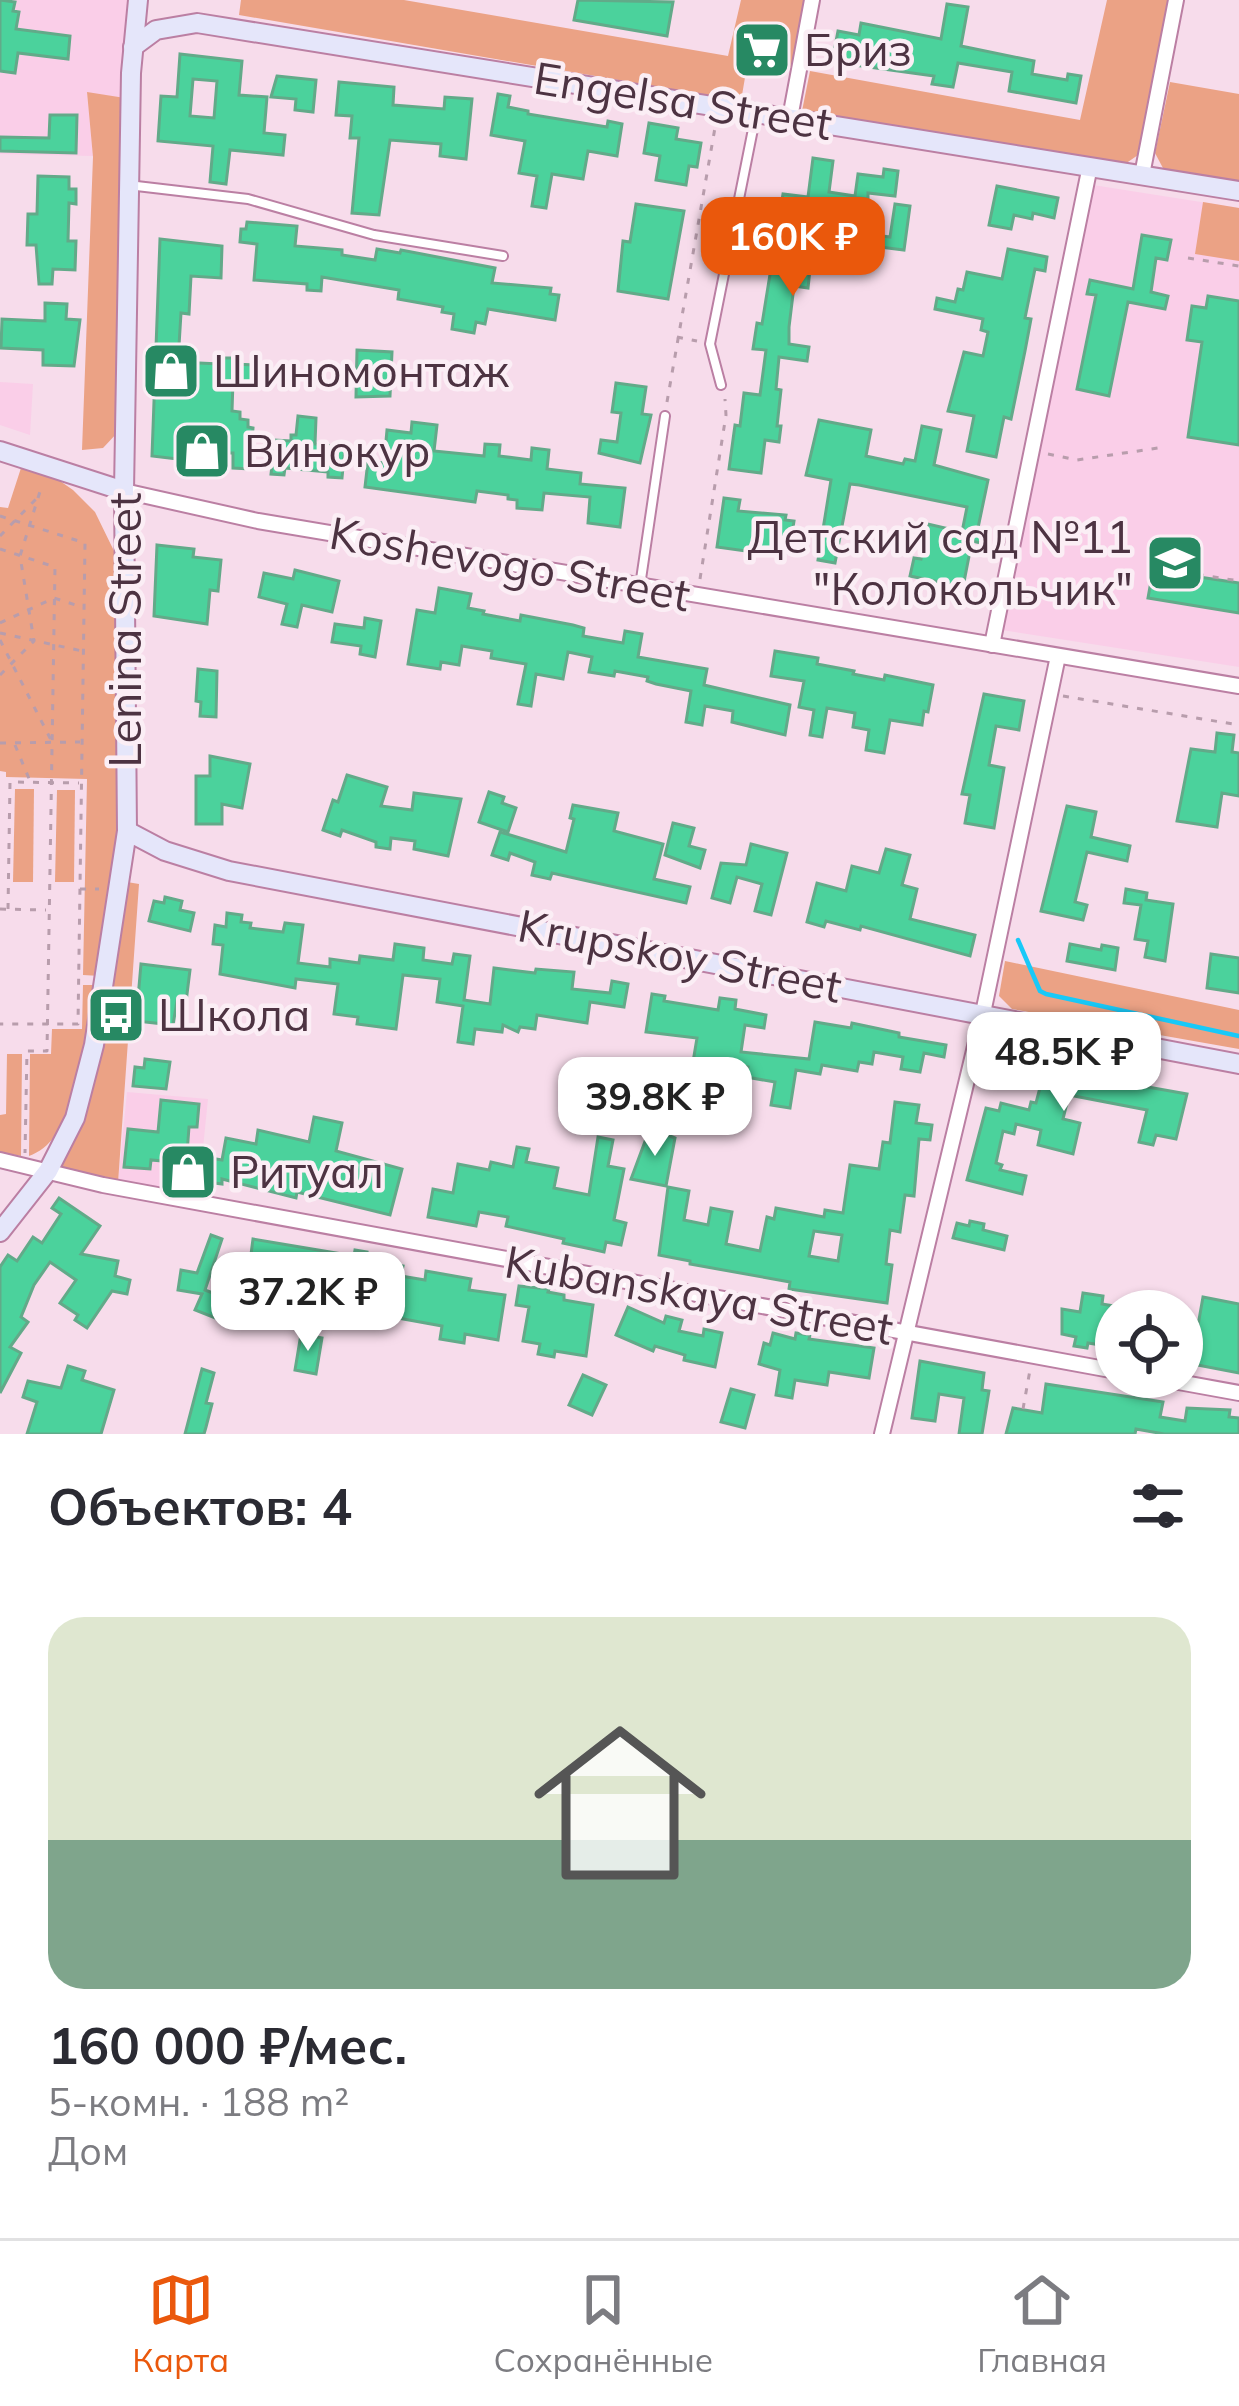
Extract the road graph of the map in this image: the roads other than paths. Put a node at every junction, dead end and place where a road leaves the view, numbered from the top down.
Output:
1 (138, 0) edge
2 (812, 0) edge
3 (1176, 0) edge
4 (133, 47) junction
5 (757, 112) junction
6 (790, 118) junction
7 (1090, 166) junction
8 (1142, 175) junction
9 (128, 185) junction
10 (1239, 191) edge
11 (503, 256) dead end
12 (722, 385) road end
13 (665, 416) road end
14 (0, 451) edge
15 (124, 491) junction
16 (640, 586) junction
17 (992, 645) junction
18 (1058, 656) junction
19 (1239, 686) edge
20 (127, 831) junction
21 (983, 1013) junction
22 (1239, 1064) edge
23 (0, 1160) edge
24 (48, 1171) junction
25 (0, 1232) edge
26 (907, 1334) junction
27 (1095, 1367) edge
28 (1203, 1386) edge
29 (1239, 1393) edge
30 (882, 1434) edge

1 - 4 street, Lenina Street
2 - 6 street
3 - 8 street
4 - 5 street, Engelsa Street
4 - 9 street, Lenina Street
5 - 6 street, Engelsa Street
5 - 12 lane
6 - 7 street, Engelsa Street
7 - 8 street, Engelsa Street
7 - 17 street
8 - 10 street, Engelsa Street
9 - 11 lane
9 - 15 street, Lenina Street
13 - 16 lane
14 - 15 street, Koshevogo Street
15 - 16 street, Koshevogo Street
15 - 20 street, Lenina Street
16 - 17 street, Koshevogo Street
17 - 18 street, Koshevogo Street
18 - 19 street, Koshevogo Street
18 - 21 street
20 - 21 street, Krupskoy Street
20 - 24 street, Lenina Street
21 - 22 street, Krupskoy Street
21 - 26 street
23 - 24 street, Kubanskaya Street
24 - 25 street, Lenina Street
24 - 26 street, Kubanskaya Street
26 - 27 street, Kubanskaya Street
26 - 30 street
28 - 29 street

